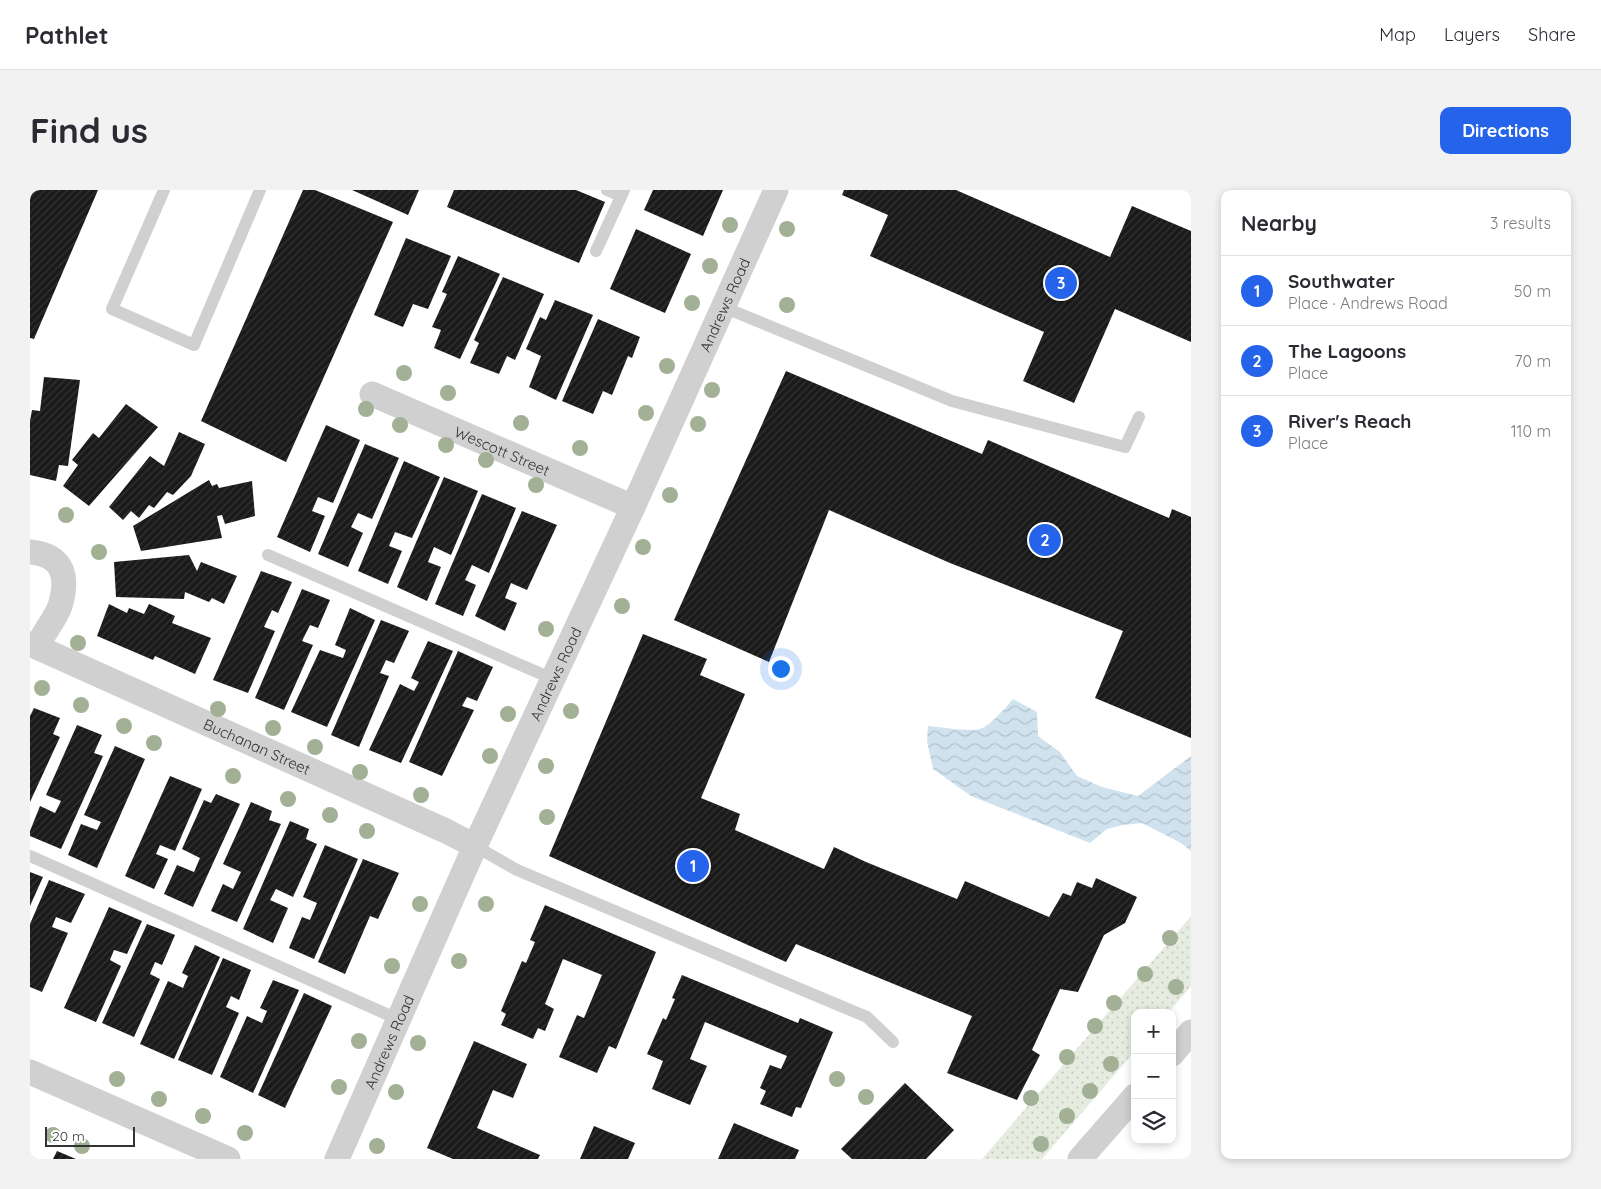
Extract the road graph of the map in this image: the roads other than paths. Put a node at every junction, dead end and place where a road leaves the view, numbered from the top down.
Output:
1 (164, 190) edge
2 (260, 190) edge
3 (607, 190) edge
4 (776, 190) edge
5 (622, 193) edge
6 (596, 251) dead end
7 (723, 307) junction
8 (372, 394) dead end
9 (1139, 417) dead end
10 (632, 507) junction
11 (30, 552) edge
12 (268, 554) dead end
13 (33, 646) edge
14 (553, 680) junction
15 (475, 846) junction
16 (30, 856) edge
17 (400, 1020) junction
18 (1191, 1032) edge
19 (893, 1042) dead end
20 (1176, 1049) edge
21 (31, 1074) edge
22 (1132, 1099) edge
23 (228, 1159) edge
24 (338, 1159) edge
25 (1080, 1159) edge

1 - 2 lane
3 - 5 lane
4 - 7 street, Andrews Road
5 - 6 lane
7 - 9 lane
7 - 10 street, Andrews Road
8 - 10 street, Wescott Street
10 - 14 street, Andrews Road
11 - 13 street, Buchanan Street
12 - 14 lane
13 - 15 street, Buchanan Street
14 - 15 street, Andrews Road
15 - 17 street, Andrews Road
15 - 19 lane
16 - 17 lane
17 - 24 street, Andrews Road
18 - 20 street
21 - 23 street
22 - 25 street

